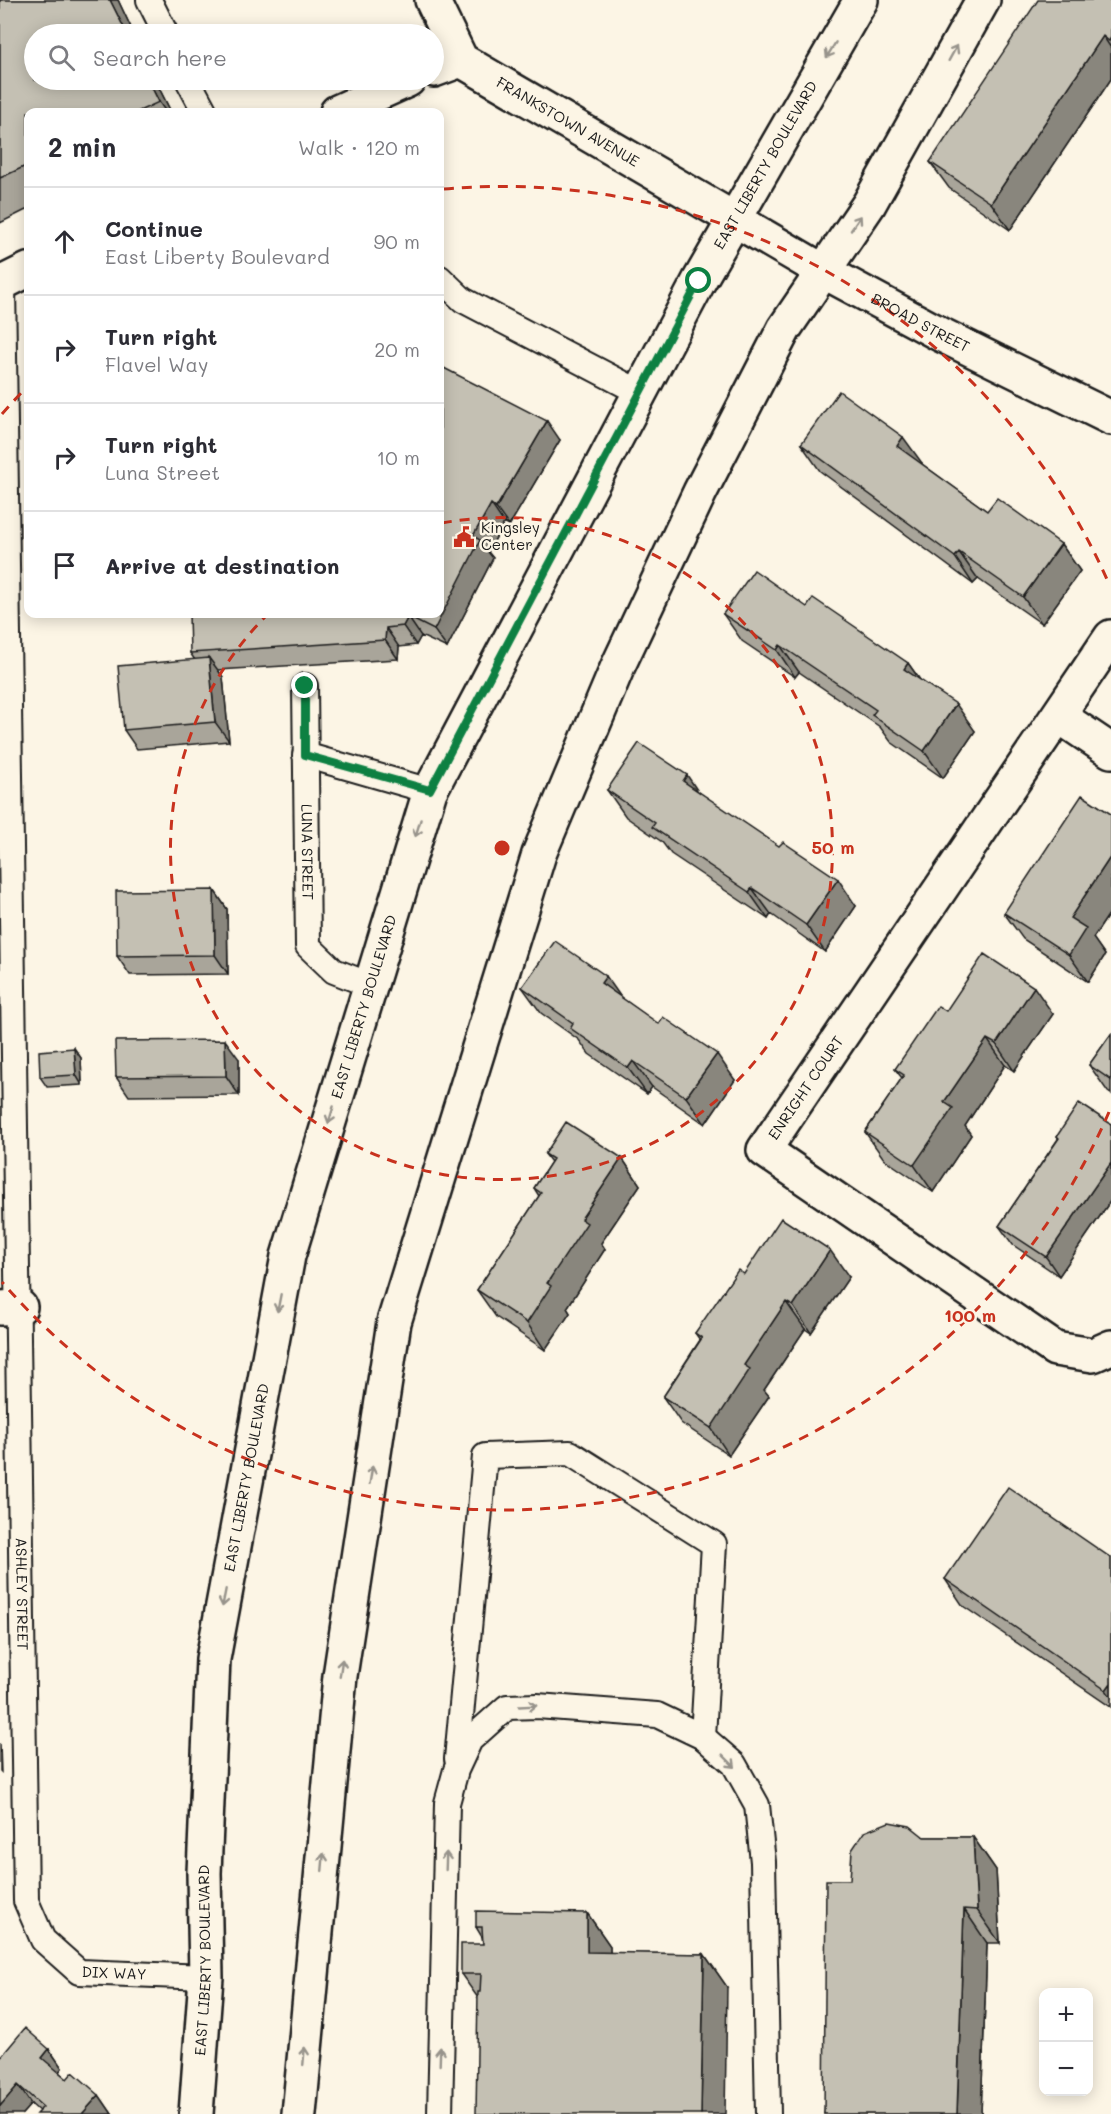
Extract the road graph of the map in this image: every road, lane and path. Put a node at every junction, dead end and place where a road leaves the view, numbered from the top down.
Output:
1 (149, 0) edge
2 (432, 0) edge
3 (861, 0) edge
4 (982, 0) edge
5 (161, 24) edge
6 (438, 24) edge
7 (447, 65) edge
8 (193, 90) edge
9 (386, 90) edge
10 (203, 108) edge
11 (346, 108) edge
12 (734, 217) junction
13 (823, 271) junction
14 (11, 279) edge
15 (444, 282) edge
16 (639, 392) junction
17 (1110, 416) edge
18 (1111, 637) edge
19 (305, 686) dead end
20 (1059, 716) junction
21 (1111, 752) edge
22 (305, 755) junction
23 (430, 790) junction
24 (370, 985) junction
25 (10, 1308) edge
26 (1111, 1347) edge
27 (702, 1737) junction
28 (456, 1770) junction
29 (26, 1901) joint
30 (206, 1977) junction
31 (196, 2114) edge
32 (299, 2114) edge
33 (440, 2114) edge
34 (768, 2114) edge

1 - 5 lane
2 - 6 main road, FRANKSTOWN AVENUE
3 -> 12 main road, EAST LIBERTY BOULEVARD
13 -> 4 main road
7 - 12 main road, FRANKSTOWN AVENUE
8 - 10 lane
9 - 11 main road
12 - 13 main road, BROAD STREET
12 - 16 main road, EAST LIBERTY BOULEVARD
13 - 17 main road, BROAD STREET
32 -> 13 main road
14 - 25 lane
15 - 16 lane
16 - 23 main road, EAST LIBERTY BOULEVARD
18 - 20 main road, ENRIGHT COURT
19 - 22 lane, LUNA STREET
20 - 21 main road
20 - 26 main road, ENRIGHT COURT
22 - 23 lane
22 - 24 lane, LUNA STREET
23 -> 24 main road, EAST LIBERTY BOULEVARD
24 -> 30 main road, EAST LIBERTY BOULEVARD
25 - 29 lane, ASHLEY STREET
28 -> 27 lane
27 - 28 lane
27 -> 34 lane
33 -> 28 lane
29 - 30 lane, DIX WAY
30 - 31 main road, EAST LIBERTY BOULEVARD

